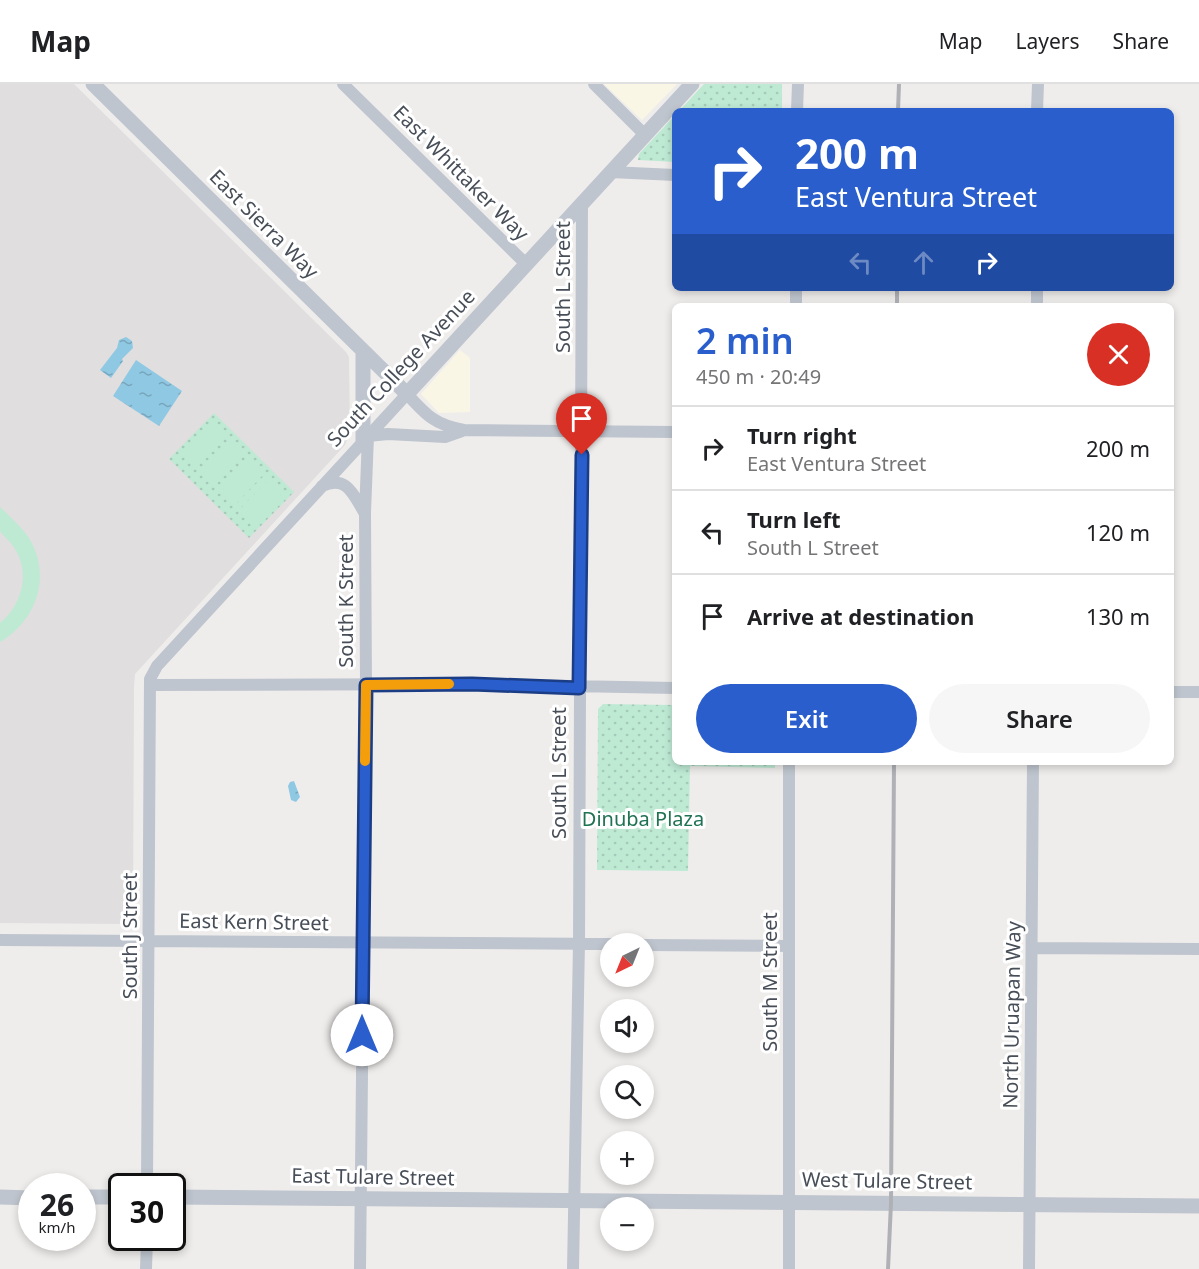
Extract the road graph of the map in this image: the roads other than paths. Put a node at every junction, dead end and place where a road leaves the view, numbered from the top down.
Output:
1 (93, 84) edge
2 (343, 84) edge
3 (594, 84) edge
4 (692, 84) edge
5 (798, 84) edge
6 (1038, 84) edge
7 (797, 108) edge
8 (1037, 108) edge
9 (645, 135) junction
10 (610, 172) junction
11 (672, 176) edge
12 (582, 202) junction
13 (526, 264) junction
14 (363, 351) junction
15 (407, 394) junction
16 (464, 430) junction
17 (582, 432) junction
18 (672, 432) edge
19 (365, 439) junction
20 (321, 487) junction
21 (365, 513) junction
22 (366, 685) junction
23 (150, 686) junction
24 (579, 688) junction
25 (672, 688) edge
26 (1174, 692) edge
27 (1199, 692) edge
28 (789, 765) edge
29 (1034, 765) edge
30 (0, 940) edge
31 (150, 940) junction
32 (362, 943) junction
33 (579, 943) junction
34 (600, 944) edge
35 (654, 945) edge
36 (789, 946) junction
37 (1033, 948) junction
38 (1199, 949) edge
39 (147, 1173) edge
40 (0, 1197) edge
41 (18, 1197) edge
42 (186, 1197) edge
43 (361, 1197) junction
44 (574, 1200) junction
45 (790, 1201) junction
46 (1029, 1204) junction
47 (1199, 1206) edge
48 (147, 1251) edge
49 (146, 1269) edge
50 (360, 1269) edge
51 (573, 1269) edge
52 (789, 1269) edge
53 (1029, 1269) edge

1 - 14 street, East Sierra Way
2 - 13 street, East Whittaker Way
3 - 9 street
4 - 9 street, South College Avenue
5 - 7 street
6 - 8 street
9 - 10 street, South College Avenue
10 - 11 street
10 - 12 street, South College Avenue
12 - 13 street, South College Avenue
12 - 17 street, South L Street
13 - 15 street, South College Avenue
14 - 15 street, East Sierra Way
14 - 19 street
15 - 16 street
15 - 19 street, South College Avenue
16 - 17 street
16 - 19 street
17 - 18 street
17 - 24 street, South L Street
19 - 20 street, South College Avenue
19 - 21 street, South K Street
20 - 21 street
20 - 23 street, South College Avenue
21 - 22 street, South K Street
22 - 23 street
22 - 24 street
22 - 32 street, South K Street
23 - 31 street, South J Street
24 - 25 street
24 - 33 street, South L Street
26 - 27 street
28 - 36 street, South M Street
29 - 37 street, North Uruapan Way
30 - 31 street, East Kern Street
31 - 32 street, East Kern Street
31 - 39 street, South J Street
32 - 33 street, East Kern Street
32 - 43 street, South K Street
33 - 34 street, East Kern Street
33 - 44 street, South L Street
35 - 36 street
36 - 45 street, South M Street
37 - 38 street
37 - 46 street, North Uruapan Way
40 - 41 street
42 - 43 street, East Tulare Street
43 - 44 street, East Tulare Street
43 - 50 street, South K Street
44 - 45 street, West Tulare Street
44 - 51 street, South L Street
45 - 46 street, West Tulare Street
45 - 52 street, South M Street
46 - 47 street, West Tulare Street
46 - 53 street, North Uruapan Way
48 - 49 street

